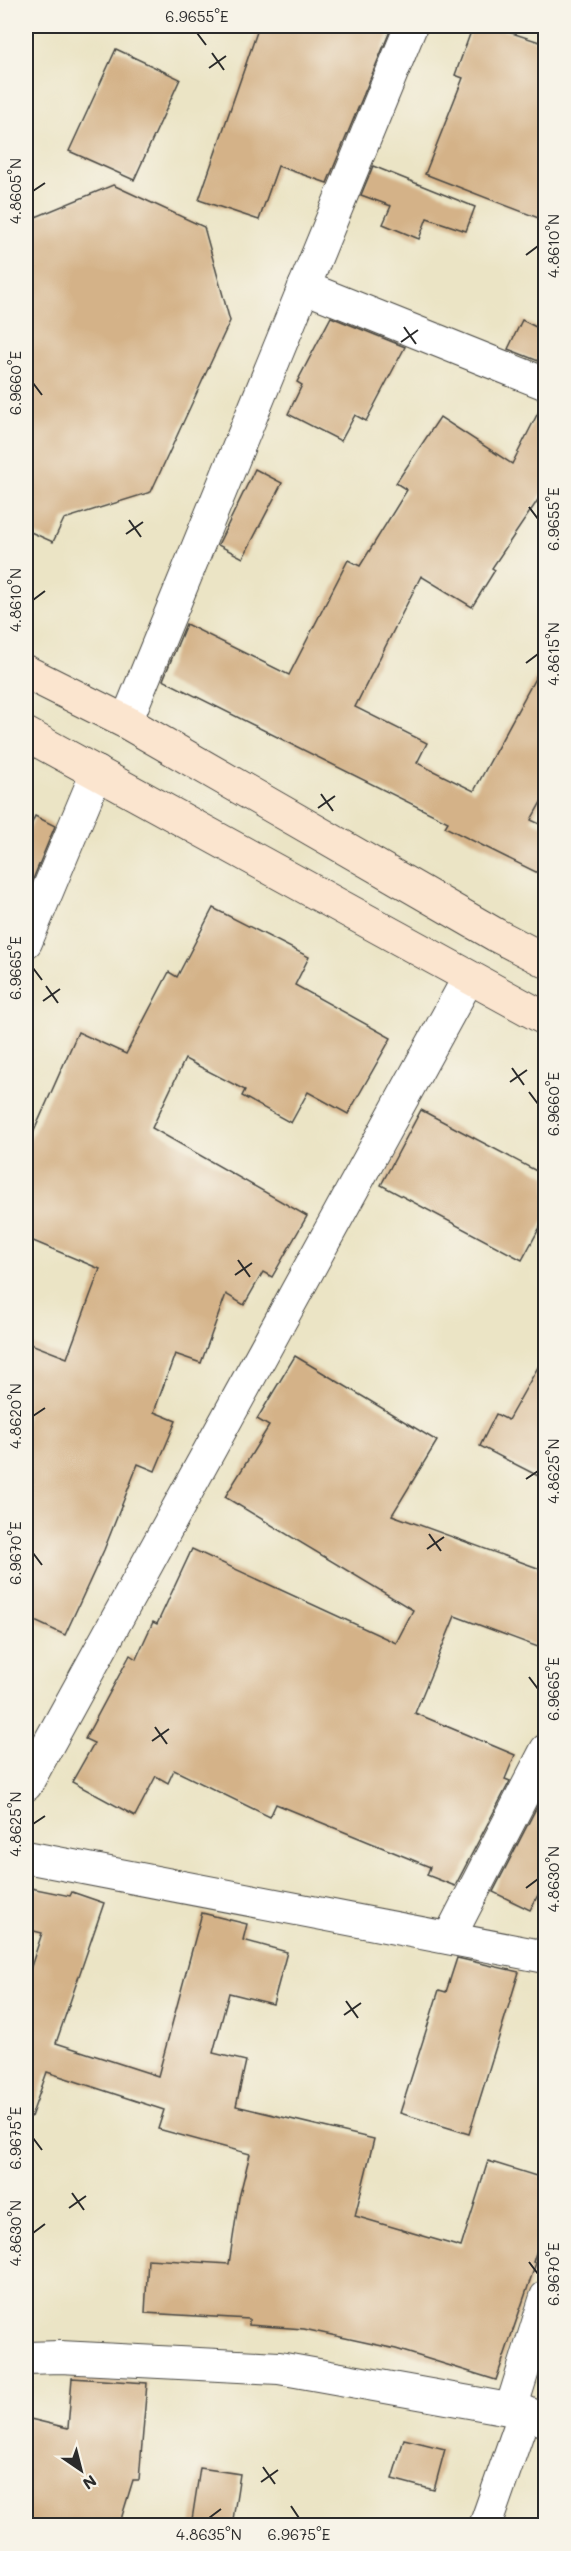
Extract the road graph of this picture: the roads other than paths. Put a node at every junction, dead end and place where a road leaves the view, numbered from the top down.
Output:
1 (411, 26) edge
2 (304, 287) junction
3 (546, 384) edge
4 (26, 672) edge
5 (126, 722) junction
6 (26, 734) edge
7 (97, 772) junction
8 (26, 942) edge
9 (546, 961) edge
10 (469, 977) junction
11 (546, 1019) edge
12 (546, 1750) edge
13 (26, 1785) edge
14 (26, 1857) edge
15 (449, 1938) junction
16 (546, 1957) edge
17 (546, 2297) edge
18 (26, 2358) edge
19 (527, 2414) edge
20 (485, 2526) edge

1 - 2 street
2 - 3 street
2 - 5 street
4 - 5 main road
5 - 9 main road
6 - 7 main road
7 - 8 street
7 - 10 main road
10 - 11 main road
10 - 13 street
12 - 15 street
14 - 15 street
15 - 16 street
17 - 19 street
18 - 19 street
19 - 20 street

